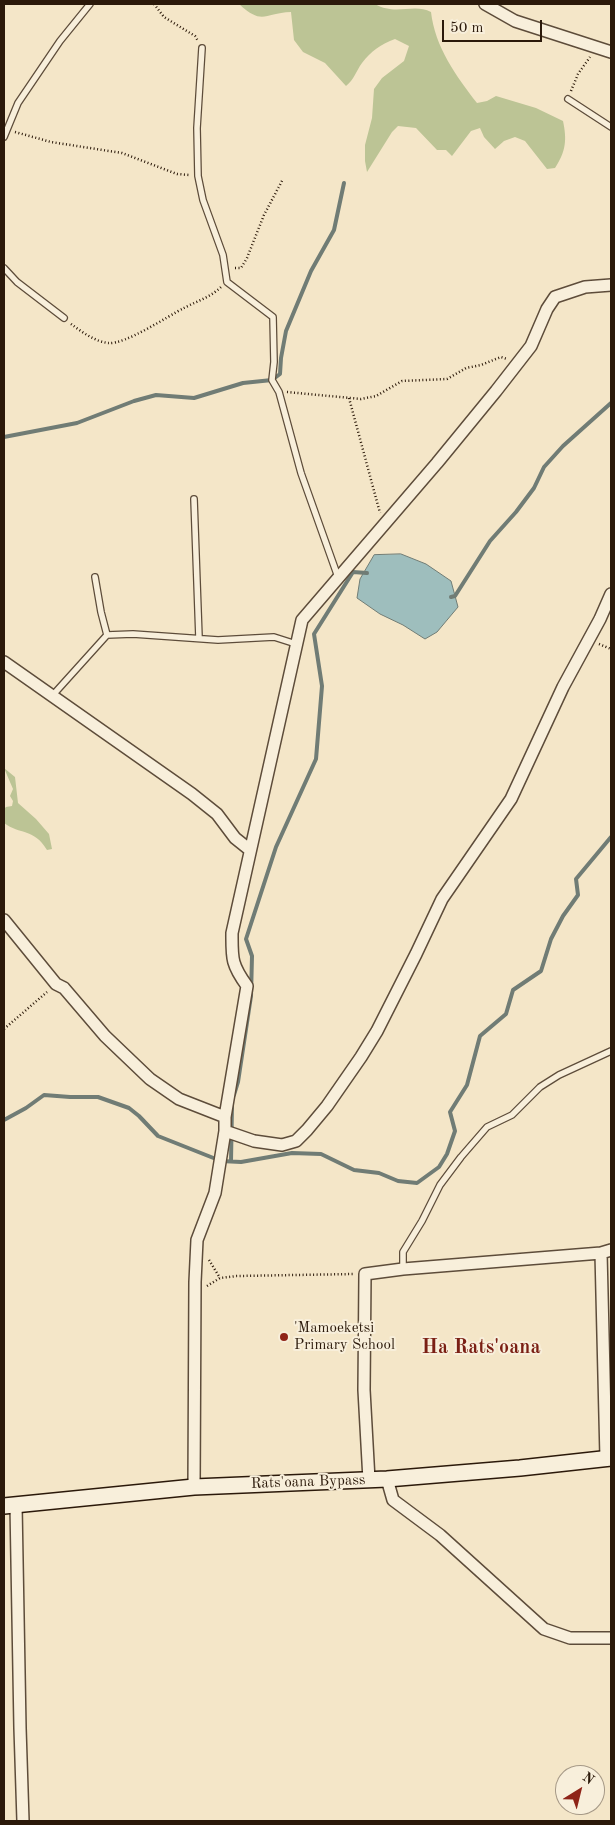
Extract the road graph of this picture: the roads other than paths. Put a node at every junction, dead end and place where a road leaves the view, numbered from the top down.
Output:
1 (90, 4) edge
2 (485, 4) edge
3 (202, 48) road end
4 (611, 52) edge
5 (568, 99) road end
6 (611, 127) edge
7 (4, 136) edge
8 (4, 268) edge
9 (611, 285) edge
10 (64, 318) road end
11 (194, 500) dead end
12 (95, 577) dead end
13 (338, 577) junction
14 (611, 594) edge
15 (107, 635) junction
16 (199, 638) junction
17 (296, 644) junction
18 (4, 662) edge
19 (52, 696) junction
20 (250, 850) junction
21 (4, 920) edge
22 (611, 1051) edge
23 (225, 1117) junction
24 (225, 1131) junction
25 (606, 1252) edge
26 (403, 1268) junction
27 (608, 1458) edge
28 (387, 1479) junction
29 (369, 1480) junction
30 (194, 1487) junction
31 (10, 1506) edge
32 (611, 1638) edge
33 (23, 1821) edge

1 - 7 lane
2 - 4 street
3 - 13 lane
5 - 6 lane
8 - 10 lane
9 - 13 street
11 - 16 lane
12 - 15 lane
13 - 17 street
14 - 24 street
15 - 16 lane
15 - 19 lane
16 - 17 lane
17 - 20 street
18 - 19 street
19 - 20 street
20 - 23 street
21 - 23 street
22 - 26 lane
23 - 24 street
24 - 30 street
25 - 26 street
25 - 27 street
26 - 29 street
27 - 28 street, Rats'oana Bypass
28 - 29 street, Rats'oana Bypass
28 - 32 street
29 - 30 street, Rats'oana Bypass
30 - 31 street, Rats'oana Bypass
31 - 33 street

